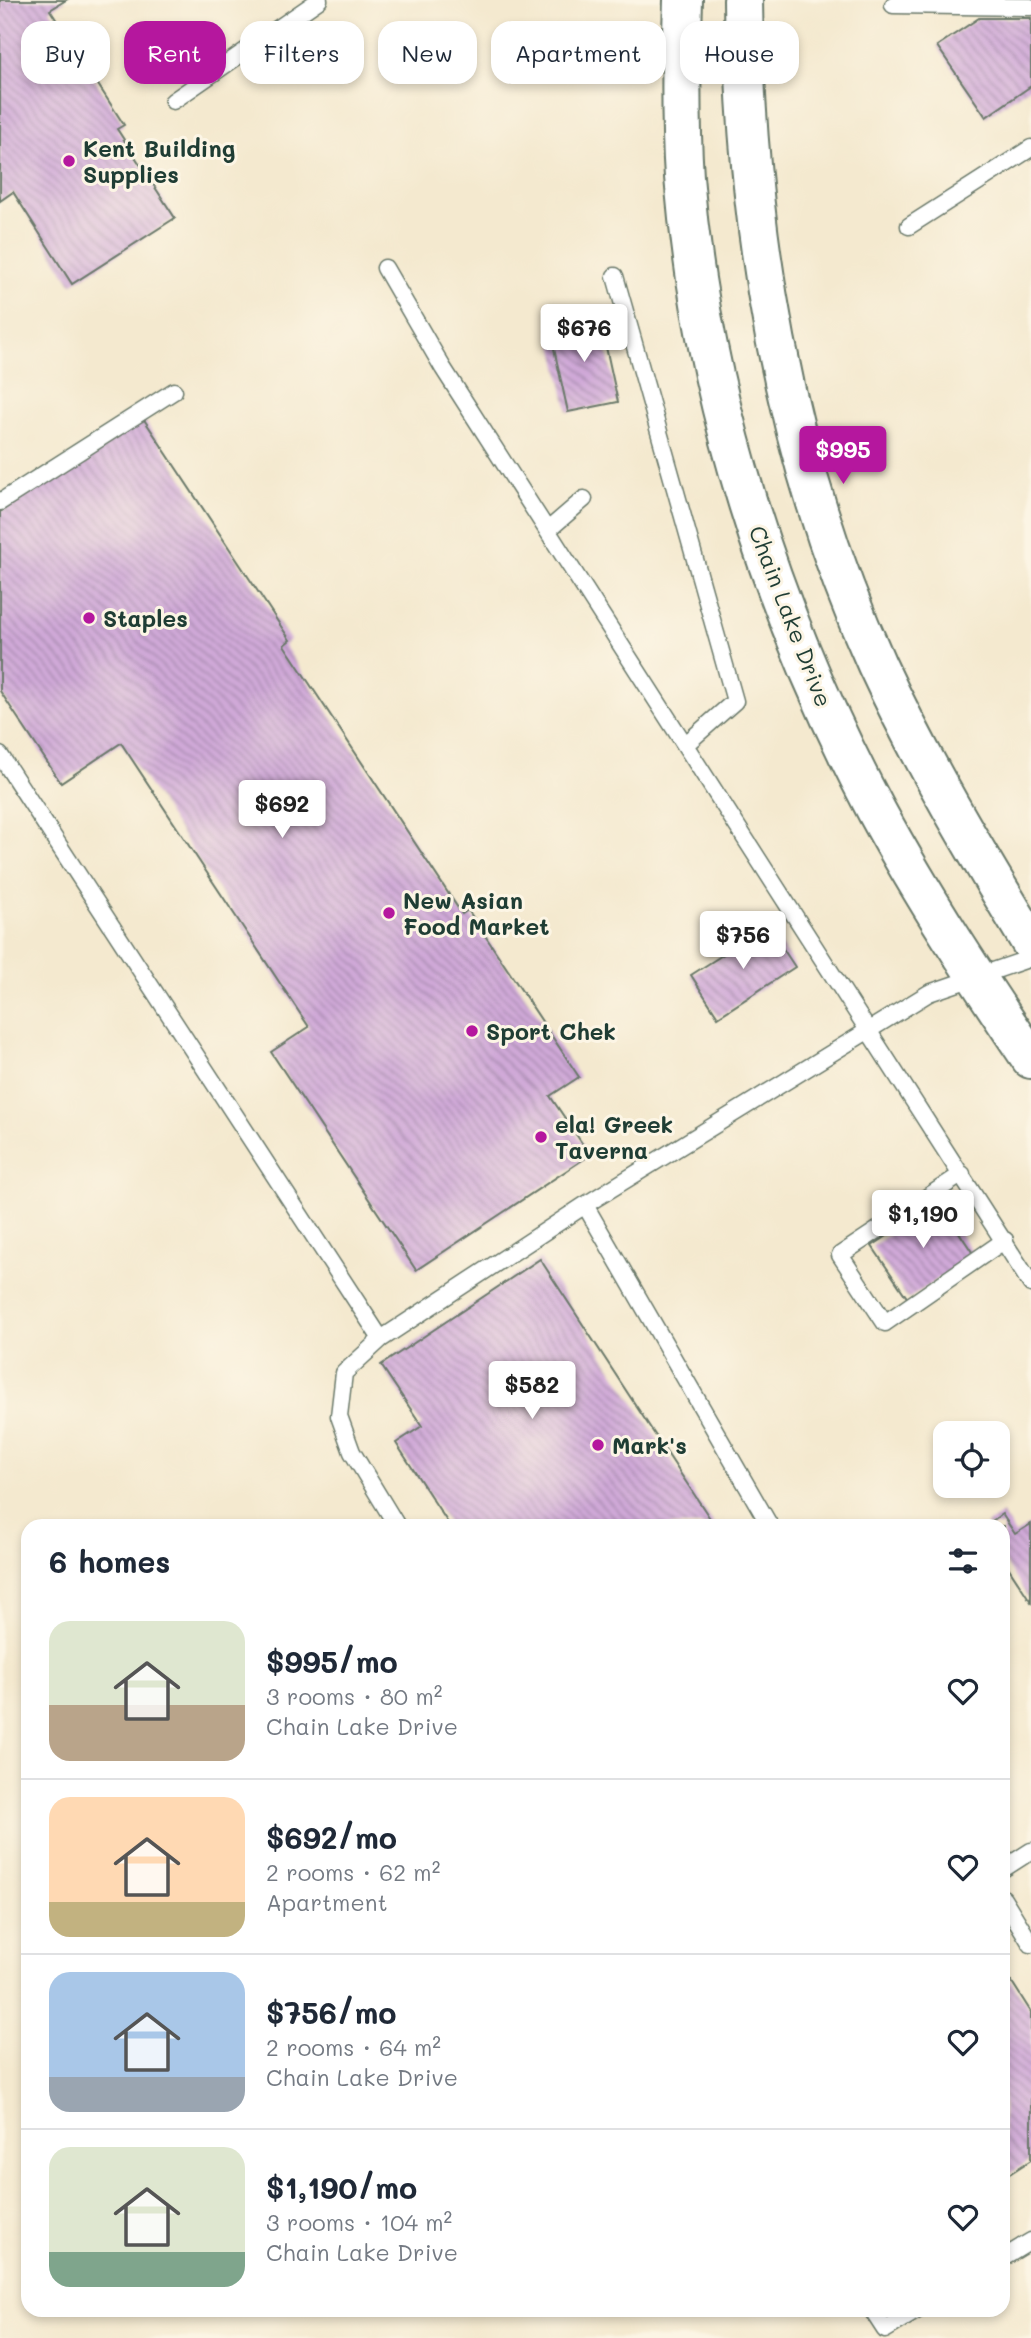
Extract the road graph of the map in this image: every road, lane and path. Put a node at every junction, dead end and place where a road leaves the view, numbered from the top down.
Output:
1 (319, 0) edge
2 (683, 0) edge
3 (743, 0) edge
4 (892, 5) dead end
5 (1031, 7) edge
6 (173, 101) dead end
7 (1031, 148) edge
8 (909, 226) dead end
9 (385, 268) dead end
10 (615, 276) dead end
11 (174, 391) dead end
12 (584, 499) dead end
13 (0, 502) edge
14 (548, 530) junction
15 (686, 744) junction
16 (0, 755) edge
17 (1031, 943) edge
18 (1031, 958) edge
19 (975, 975) junction
20 (870, 1030) junction
21 (1031, 1059) edge
22 (962, 1174) junction
23 (584, 1205) junction
24 (1004, 1240) junction
25 (1031, 1284) edge
26 (381, 1339) junction
27 (393, 1519) edge
28 (766, 1519) edge
29 (1031, 1851) edge
30 (1010, 1864) edge
31 (1010, 1910) edge
32 (1031, 1944) edge
33 (1031, 2241) edge
34 (1010, 2254) edge
35 (877, 2317) edge
36 (906, 2317) edge

1 - 6 lane
2 - 19 street, Chain Lake Drive
3 - 17 street
4 - 5 lane
7 - 8 lane
9 - 14 lane
10 - 15 lane
11 - 13 lane
12 - 14 lane
14 - 15 lane
15 - 20 lane
16 - 26 lane
18 - 19 lane
19 - 20 lane
19 - 21 street, Chain Lake Drive
20 - 22 lane
20 - 23 lane
22 - 24 lane
22 - 24 lane
23 - 26 lane
23 - 28 lane
24 - 25 lane
26 - 27 lane
29 - 30 lane
31 - 32 lane
33 - 34 lane
35 - 36 lane

